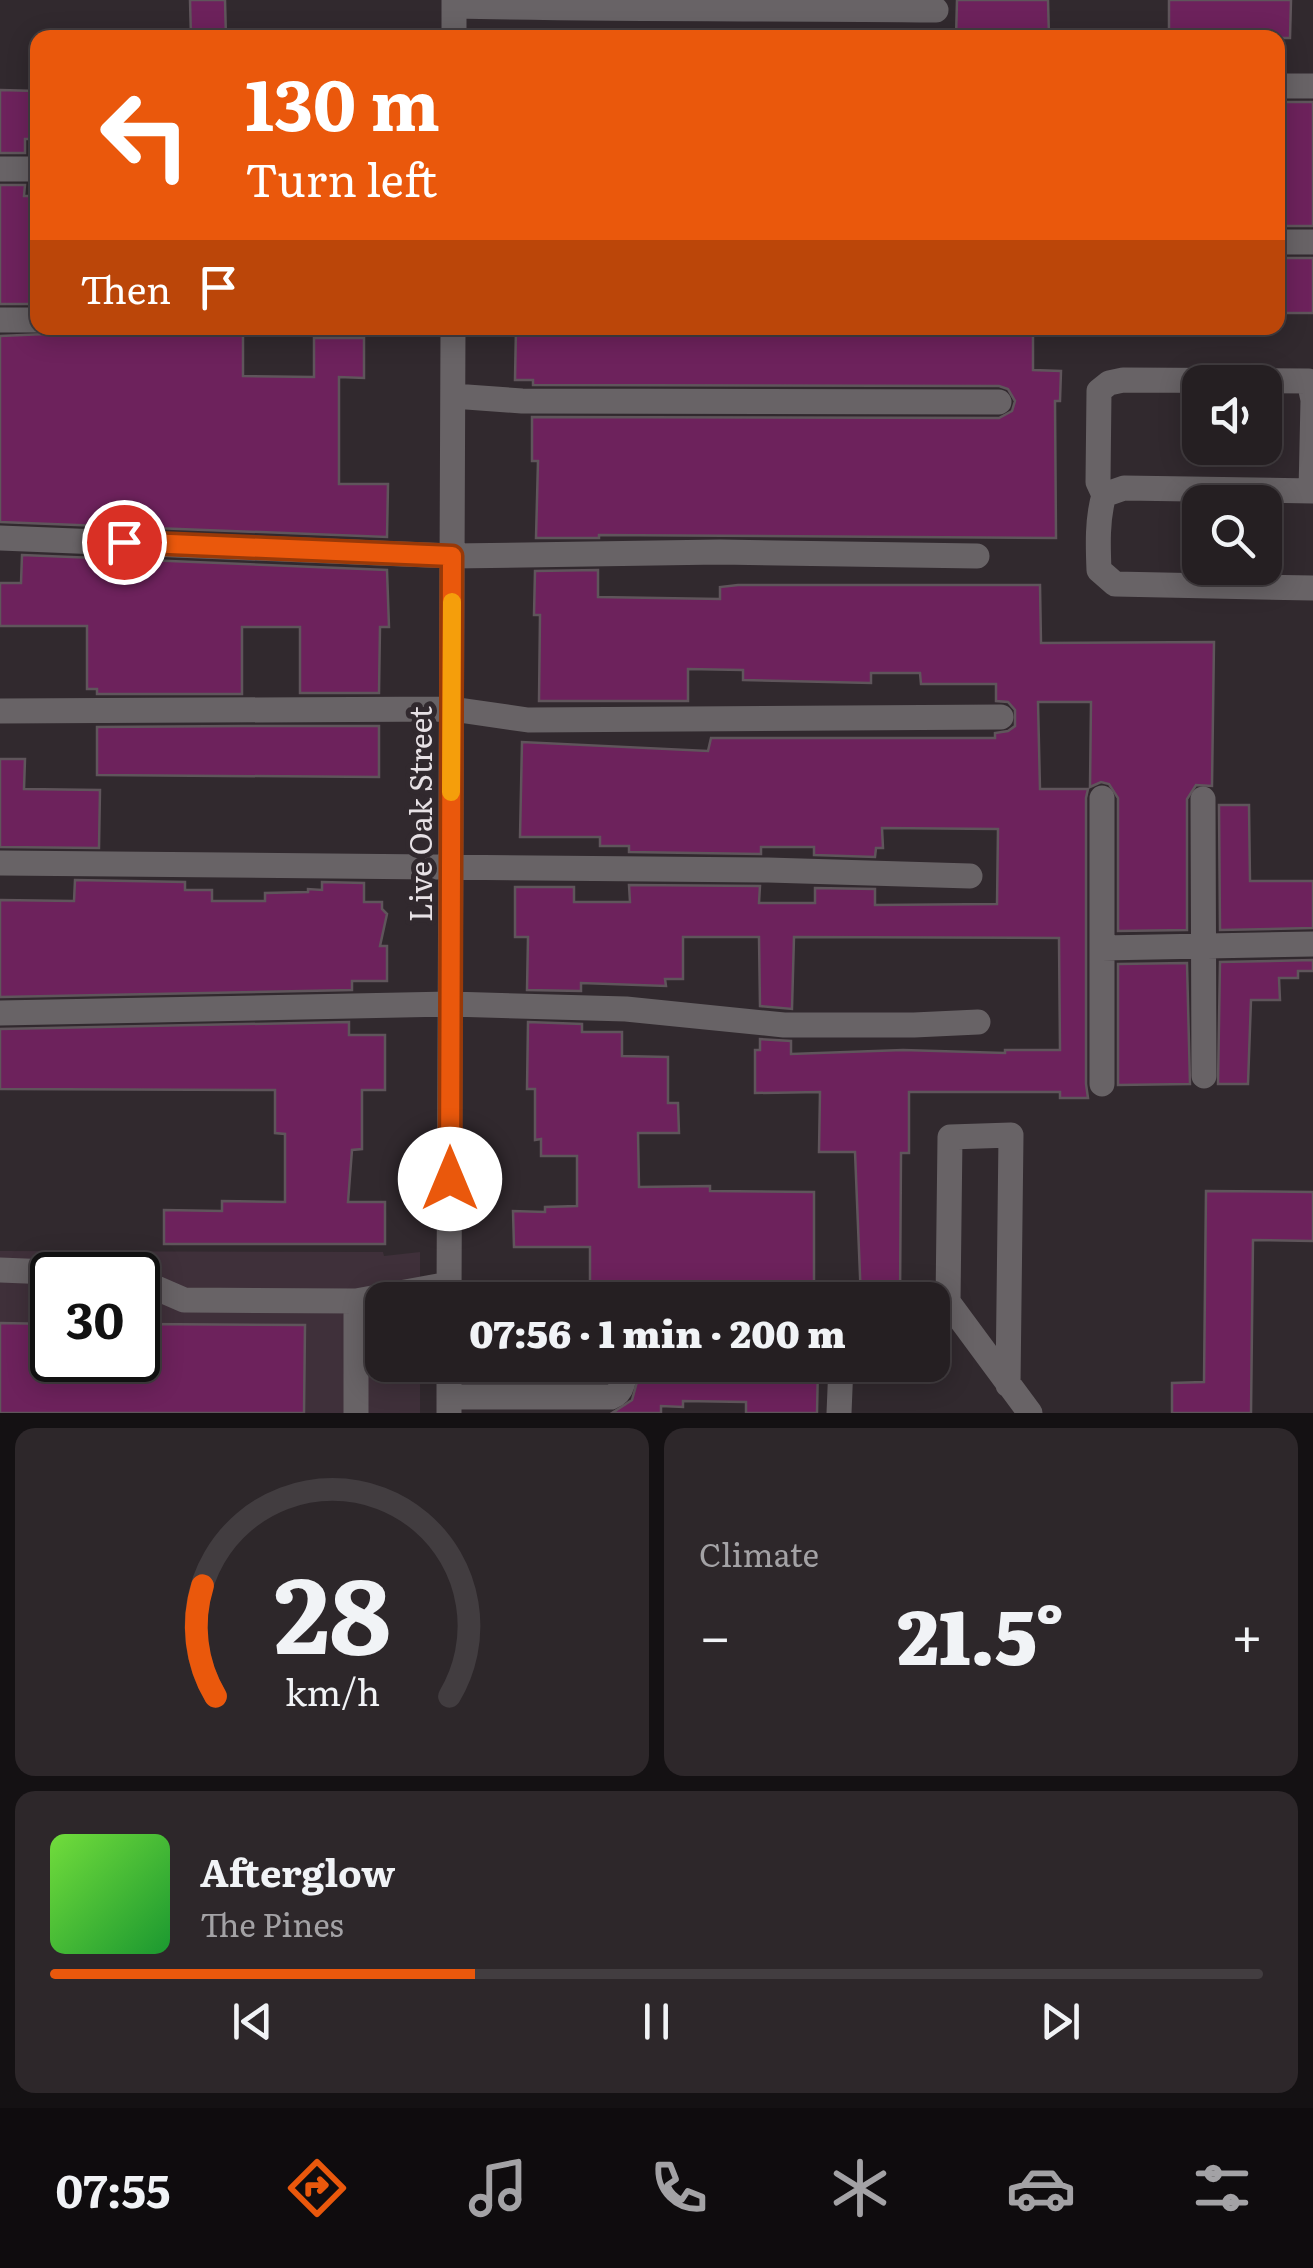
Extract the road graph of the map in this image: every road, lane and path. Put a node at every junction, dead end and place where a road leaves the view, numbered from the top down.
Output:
1 (454, 3) edge
2 (936, 10) dead end
3 (454, 30) edge
4 (1285, 86) edge
5 (1313, 86) edge
6 (0, 168) edge
7 (30, 169) edge
8 (1285, 242) edge
9 (1313, 242) edge
10 (0, 320) edge
11 (30, 320) edge
12 (453, 335) edge
13 (453, 396) junction
14 (999, 402) dead end
15 (1312, 491) edge
16 (1104, 495) junction
17 (0, 538) edge
18 (452, 556) junction
19 (977, 556) dead end
20 (1313, 588) edge
21 (452, 708) junction
22 (0, 711) edge
23 (1001, 716) dead end
24 (1102, 798) dead end
25 (1203, 799) dead end
26 (0, 863) edge
27 (451, 869) junction
28 (970, 876) dead end
29 (1313, 944) edge
30 (1204, 946) junction
31 (1102, 948) junction
32 (450, 1004) junction
33 (0, 1013) edge
34 (978, 1022) dead end
35 (1204, 1076) dead end
36 (1102, 1084) dead end
37 (0, 1270) edge
38 (30, 1271) edge
39 (449, 1282) edge
40 (160, 1290) edge
41 (365, 1300) edge
42 (356, 1301) junction
43 (622, 1382) edge
44 (840, 1382) edge
45 (1008, 1384) junction
46 (449, 1405) edge
47 (356, 1413) edge
48 (839, 1413) edge
49 (1030, 1413) edge

1 - 2 street
1 - 3 street
4 - 5 street
6 - 7 street
8 - 9 street
10 - 11 street
12 - 13 street, Live Oak Street
13 - 14 street
13 - 18 street, Live Oak Street
15 - 16 street
15 - 16 street
16 - 20 street
17 - 18 street
18 - 19 street
18 - 21 street, Live Oak Street
21 - 22 street
21 - 23 street
21 - 27 street, Live Oak Street
24 - 31 street
25 - 30 street
26 - 27 street
27 - 28 street
27 - 32 street, Live Oak Street
29 - 30 street
30 - 31 street
30 - 35 street
31 - 36 street
32 - 33 street
32 - 34 street
32 - 39 street, Live Oak Street
37 - 38 street
40 - 42 street
41 - 42 street
42 - 47 street
43 - 46 street
44 - 48 street
45 - 45 street
45 - 49 street

